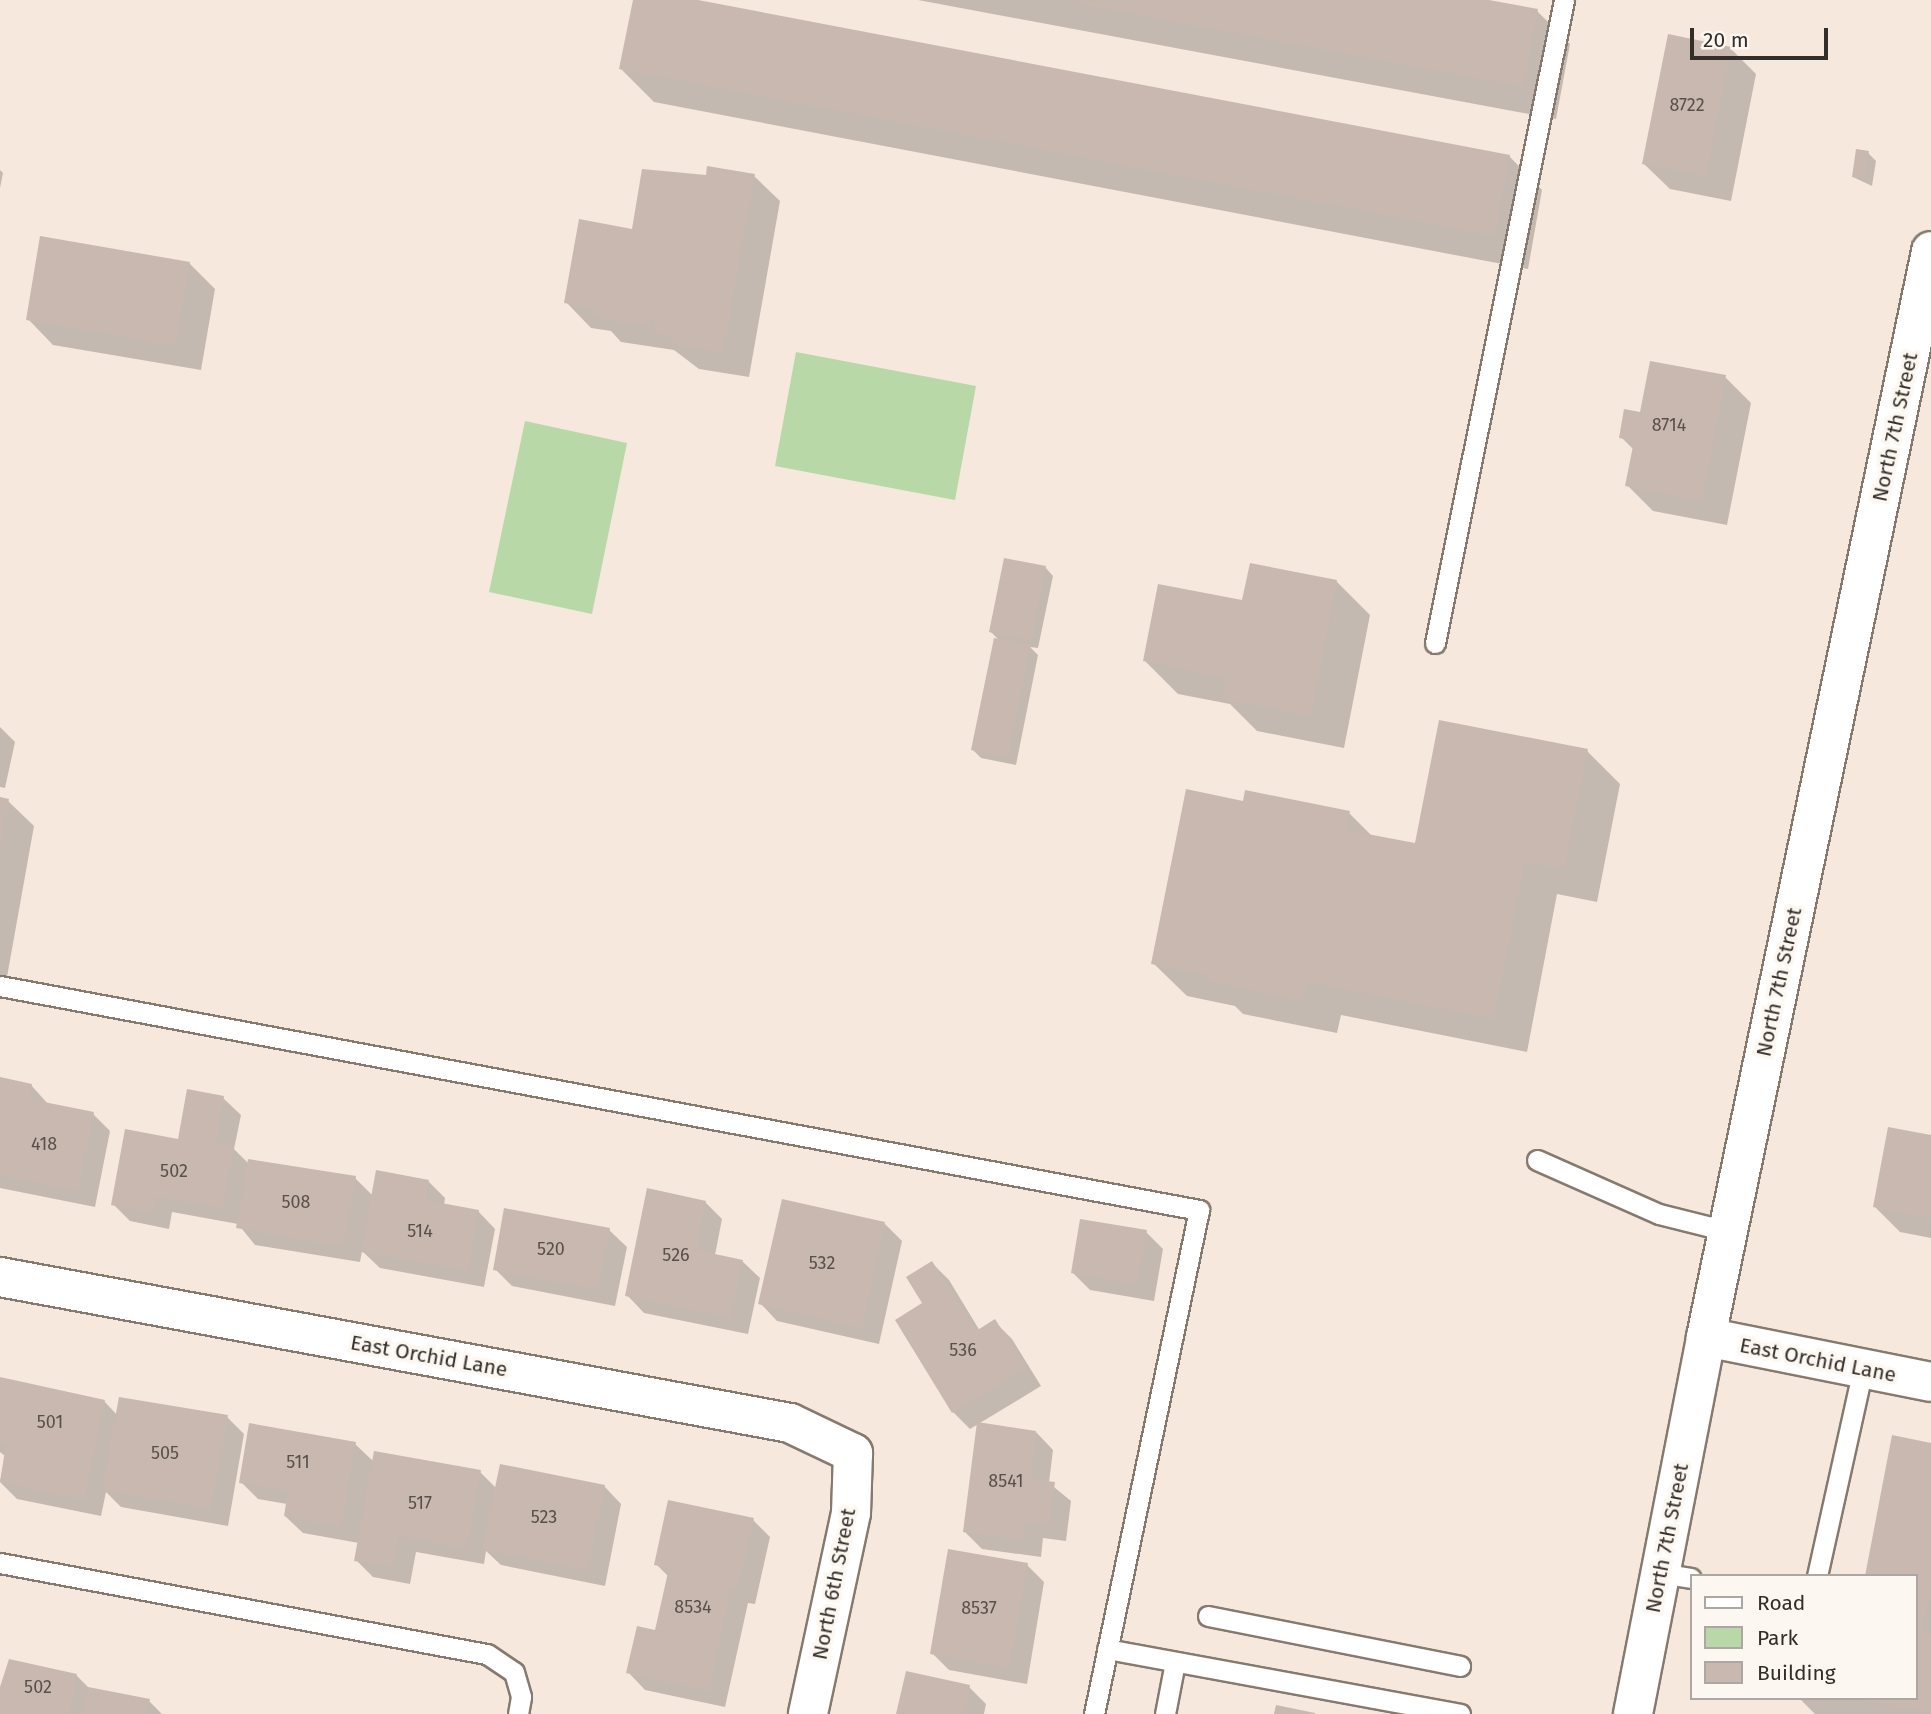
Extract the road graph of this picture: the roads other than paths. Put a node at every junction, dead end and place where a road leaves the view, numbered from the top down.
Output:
1 (1564, 0) edge
2 (1931, 251) edge
3 (1435, 643) dead end
4 (0, 986) edge
5 (1537, 1160) dead end
6 (1727, 1231) junction
7 (0, 1277) edge
8 (1706, 1337) junction
9 (1863, 1369) junction
10 (1931, 1382) edge
11 (853, 1453) joint
12 (0, 1563) edge
13 (1817, 1574) edge
14 (1676, 1576) edge
15 (1208, 1616) dead end
16 (1107, 1649) junction
17 (1175, 1662) junction
18 (1460, 1666) dead end
19 (518, 1714) edge
20 (808, 1714) edge
21 (1094, 1714) edge
22 (1165, 1714) edge
23 (1460, 1714) edge
24 (1633, 1714) edge

1 - 3 lane
2 - 6 main road, North 7th Street
4 - 16 lane
5 - 6 lane
6 - 8 main road, North 7th Street
7 - 11 main road, East Orchid Lane
8 - 9 main road, East Orchid Lane
8 - 14 main road, North 7th Street
9 - 10 main road, East Orchid Lane
9 - 13 lane
11 - 20 main road, North 6th Street
12 - 19 lane
14 - 24 main road, North 7th Street
15 - 18 lane
16 - 17 lane
16 - 21 lane
17 - 22 lane
17 - 23 lane

